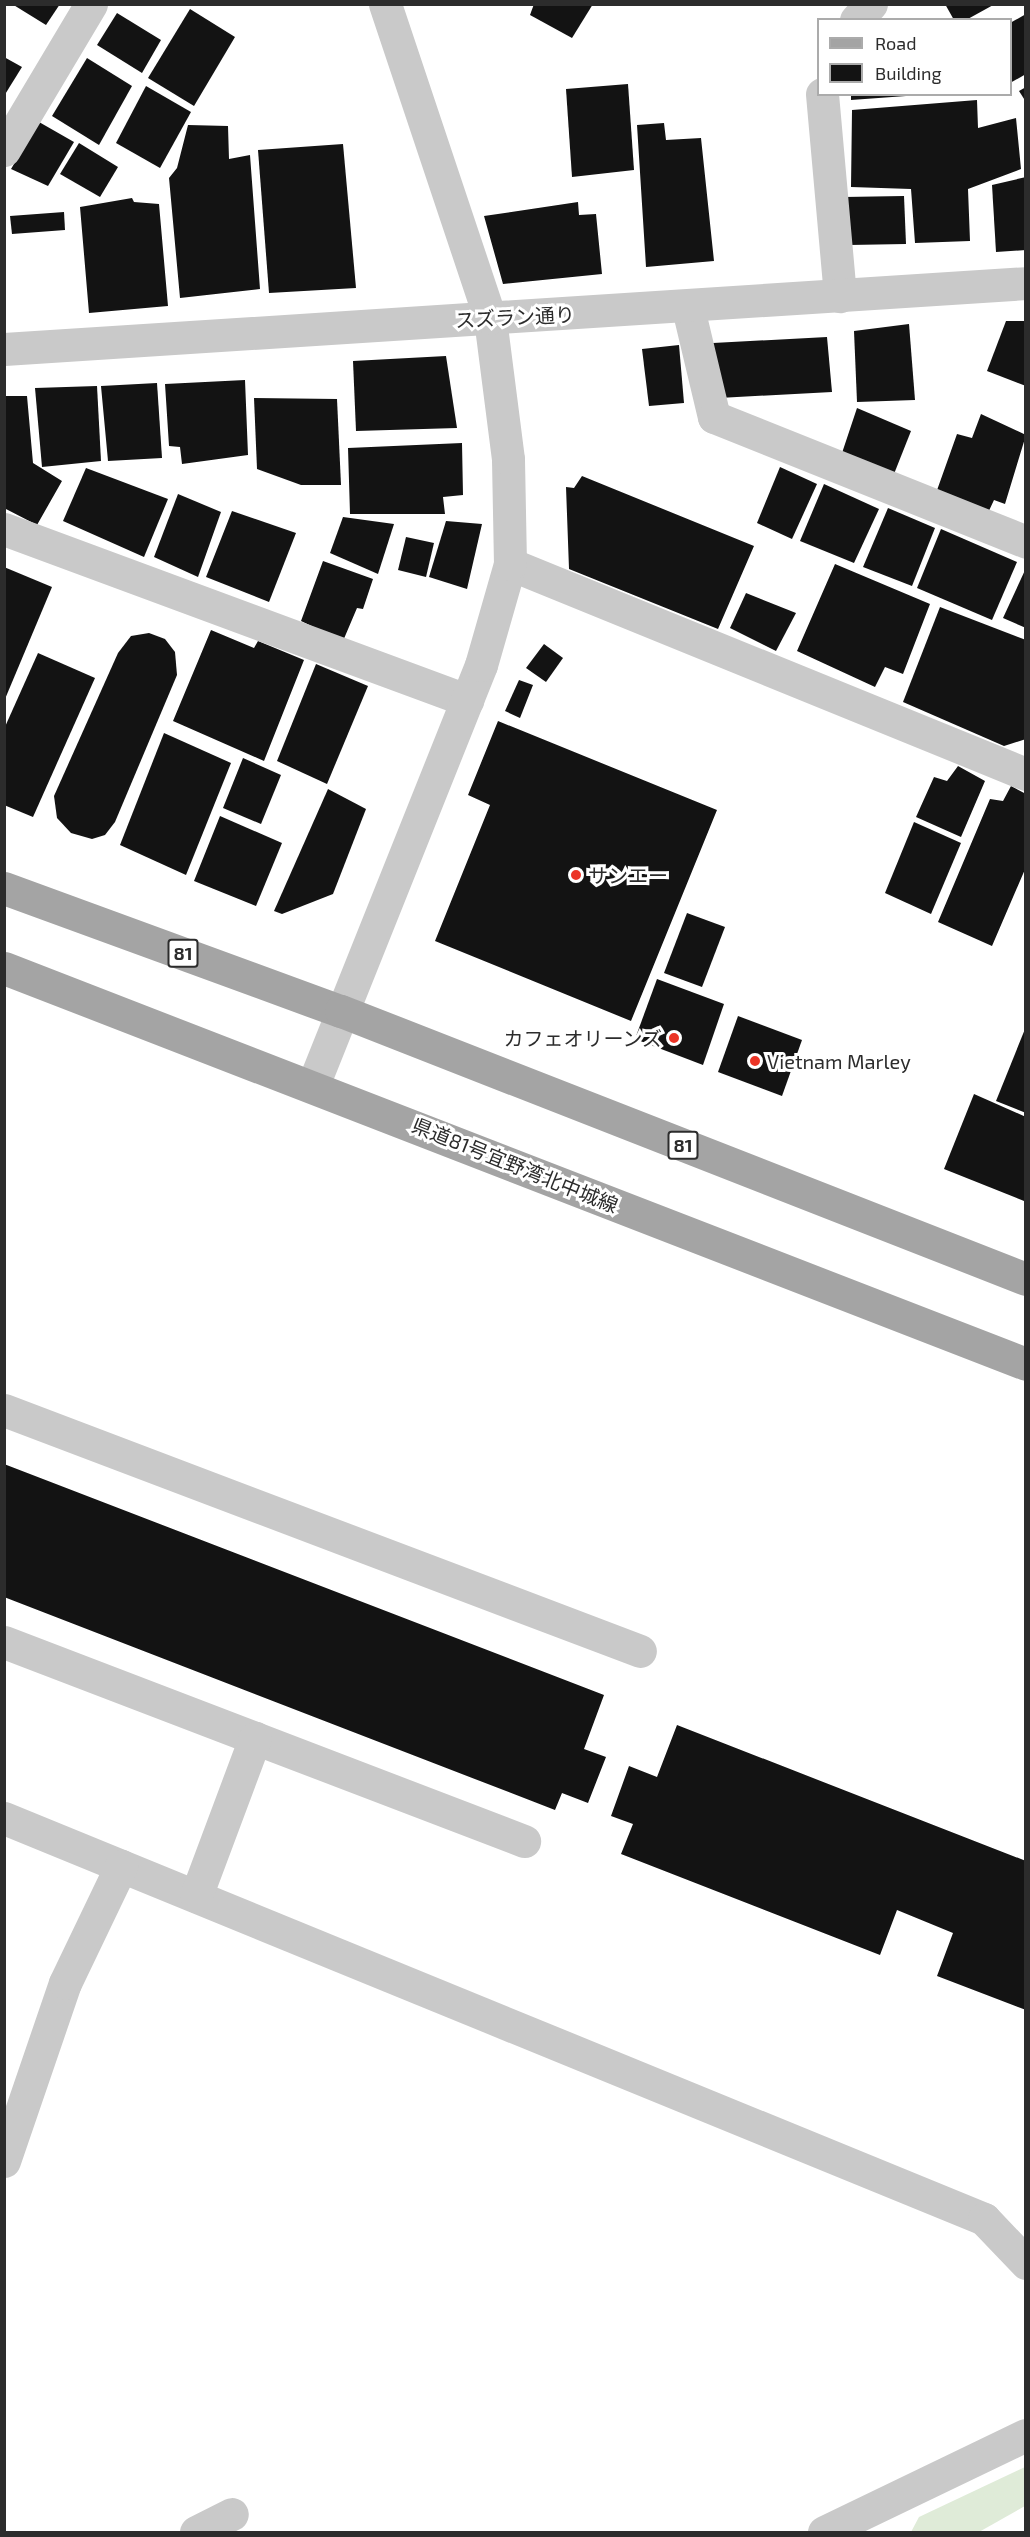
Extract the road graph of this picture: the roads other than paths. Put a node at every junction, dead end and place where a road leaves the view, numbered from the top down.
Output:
1 (91, 4) edge
2 (386, 4) edge
3 (871, 4) edge
4 (858, 18) edge
5 (822, 96) edge
6 (4, 150) edge
7 (1026, 284) edge
8 (840, 296) junction
9 (688, 308) junction
10 (490, 318) junction
11 (5, 345) edge
12 (4, 529) edge
13 (1026, 542) edge
14 (510, 564) junction
15 (467, 700) junction
16 (1026, 774) edge
17 (4, 888) edge
18 (4, 968) edge
19 (341, 1011) junction
20 (313, 1084) junction
21 (1026, 1279) edge
22 (1026, 1364) edge
23 (4, 1410) edge
24 (4, 1642) edge
25 (640, 1651) dead end
26 (255, 1738) junction
27 (4, 1818) edge
28 (524, 1841) dead end
29 (121, 1866) junction
30 (196, 1896) junction
31 (4, 2161) edge
32 (1026, 2262) edge
33 (1026, 2435) edge
34 (232, 2514) dead end
35 (196, 2532) edge
36 (824, 2532) edge

1 - 6 street
2 - 10 street
3 - 4 street
5 - 8 street
7 - 8 street, スズラン通り
8 - 9 street, スズラン通り
9 - 10 street, スズラン通り
9 - 13 street
10 - 11 street, スズラン通り
10 - 14 street
12 - 15 street
14 - 15 street
14 - 16 street
15 - 19 street
17 - 19 main road, 81
18 - 20 main road, 県道81号宜野湾北中城線
19 - 20 street
19 - 21 main road, 81
20 - 22 main road, 県道81号宜野湾北中城線
23 - 25 street
24 - 26 street
26 - 28 street
26 - 30 street
27 - 29 street
29 - 30 street
29 - 31 street
30 - 32 street
33 - 36 street
34 - 35 street

